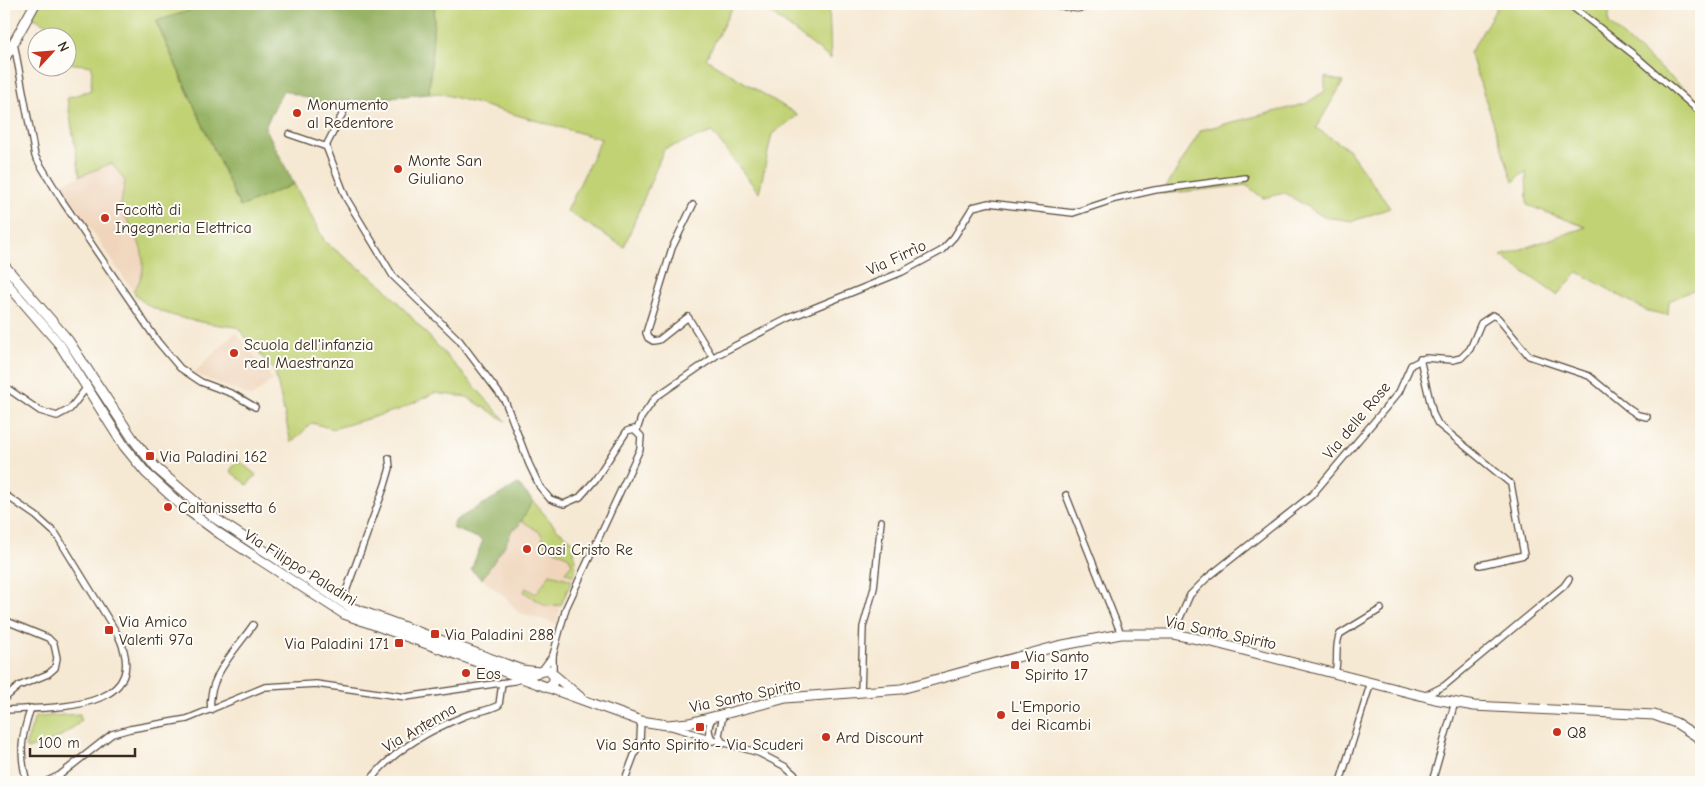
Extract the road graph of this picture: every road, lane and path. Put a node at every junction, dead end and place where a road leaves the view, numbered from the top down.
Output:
1 (35, 4) edge
2 (1058, 4) edge
3 (1094, 4) edge
4 (1569, 4) edge
5 (14, 41) junction
6 (4, 60) edge
7 (345, 109) dead end
8 (1701, 112) edge
9 (289, 134) dead end
10 (327, 148) junction
11 (1245, 178) dead end
12 (693, 205) dead end
13 (4, 265) edge
14 (4, 280) edge
15 (714, 358) junction
16 (1420, 359) junction
17 (4, 386) edge
18 (87, 387) junction
19 (255, 407) dead end
20 (1647, 417) dead end
21 (637, 430) junction
22 (388, 458) dead end
23 (4, 494) edge
24 (1066, 495) dead end
25 (881, 521) dead end
26 (1480, 565) dead end
27 (1569, 578) dead end
28 (342, 602) junction
29 (1381, 608) dead end
30 (4, 620) edge
31 (253, 625) dead end
32 (1121, 634) junction
33 (1173, 634) junction
34 (553, 655) junction
35 (540, 672) junction
36 (1335, 673) junction
37 (554, 674) junction
38 (522, 680) junction
39 (1371, 682) junction
40 (502, 683) junction
41 (544, 687) junction
42 (861, 693) junction
43 (1424, 696) junction
44 (4, 698) edge
45 (586, 701) junction
46 (1455, 702) junction
47 (31, 708) junction
48 (4, 710) edge
49 (211, 710) junction
50 (723, 715) junction
51 (713, 718) junction
52 (641, 721) junction
53 (666, 725) junction
54 (1701, 739) edge
55 (714, 741) junction
56 (723, 744) junction
57 (27, 782) edge
58 (45, 782) edge
59 (368, 782) edge
60 (624, 782) edge
61 (803, 782) edge
62 (1340, 782) edge
63 (1432, 782) edge

1 - 5 main road
2 - 3 main road
4 - 8 street
5 - 6 main road
5 - 19 street
7 - 10 street
9 - 10 street
10 - 21 street
11 - 15 street, Via Firrìo
12 - 15 street
13 - 28 main road, Via Filippo Paladini
14 - 18 main road, Via Filippo Paladini
15 - 21 street, Via Firrìo
16 - 20 street
16 - 26 street
16 - 33 street, Via delle Rose
17 - 18 street
18 - 38 main road, Via Filippo Paladini
21 - 34 street
22 - 28 street
23 - 47 street
24 - 32 street
25 - 42 street
27 - 43 street
28 - 35 main road, Via Filippo Paladini
29 - 36 street
30 - 44 street
31 - 49 street
32 - 33 main road, Via Santo Spirito
32 - 42 main road, Via Santo Spirito
33 - 36 main road, Via Santo Spirito
34 - 35 street
34 - 37 street
35 - 37 main road
35 - 38 street
35 - 41 main road
36 - 39 main road, Via Santo Spirito
37 - 41 main road
37 - 45 main road
38 - 40 street
38 - 41 main road, Via Filippo Paladini
39 - 43 main road, Via Santo Spirito
39 - 62 street
40 - 49 street
40 - 59 street, Via Antenna
41 - 45 main road, Via Filippo Paladini
42 - 50 main road, Via Santo Spirito
43 - 46 main road, Via Santo Spirito
45 - 52 main road, Via Santo Spirito
46 - 54 main road, Via Santo Spirito
46 - 63 street
47 - 48 street
47 - 57 street
49 - 58 street
50 - 51 main road, Via Santo Spirito
50 - 56 street
51 - 53 main road, Via Santo Spirito
51 - 55 street
52 - 53 main road, Via Santo Spirito
52 - 60 street
53 - 55 street
55 - 56 street
56 - 61 street

